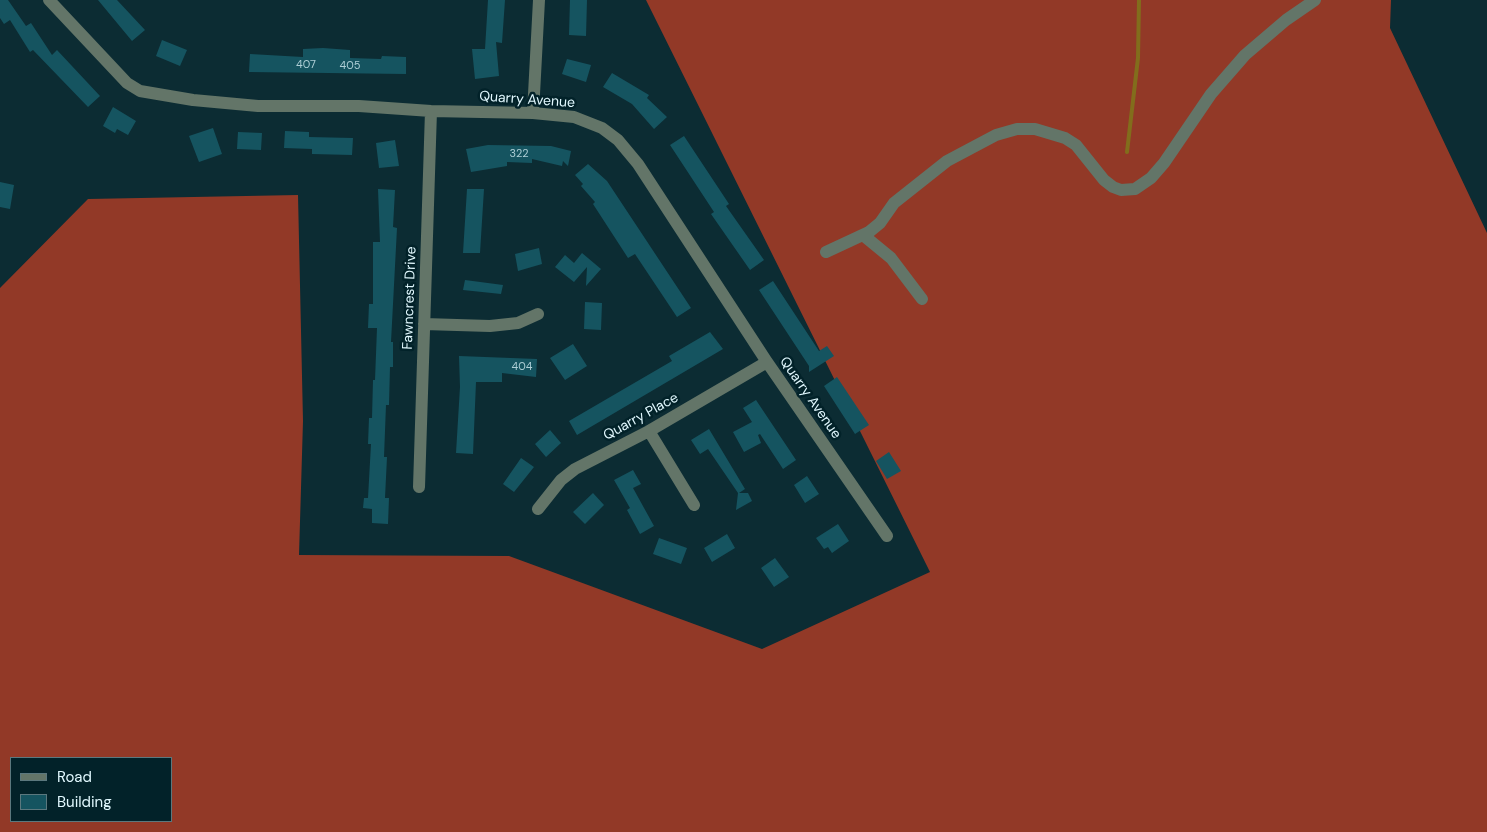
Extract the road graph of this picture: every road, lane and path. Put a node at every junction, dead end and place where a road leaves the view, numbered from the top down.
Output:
1 (49, 0) edge
2 (539, 0) edge
3 (1315, 0) edge
4 (431, 111) junction
5 (533, 113) junction
6 (863, 236) junction
7 (826, 252) dead end
8 (922, 298) dead end
9 (538, 314) dead end
10 (424, 324) junction
11 (767, 362) junction
12 (649, 431) junction
13 (419, 486) dead end
14 (694, 504) dead end
15 (538, 509) dead end
16 (887, 536) dead end

1 - 4 street, Quarry Avenue
2 - 5 street
3 - 6 street
4 - 5 street, Quarry Avenue
4 - 10 street, Fawncrest Drive
5 - 11 street, Quarry Avenue
6 - 7 street
6 - 8 street
9 - 10 street
10 - 13 street, Fawncrest Drive
11 - 12 street, Quarry Place
11 - 16 street, Quarry Avenue
12 - 14 street
12 - 15 street, Quarry Place

